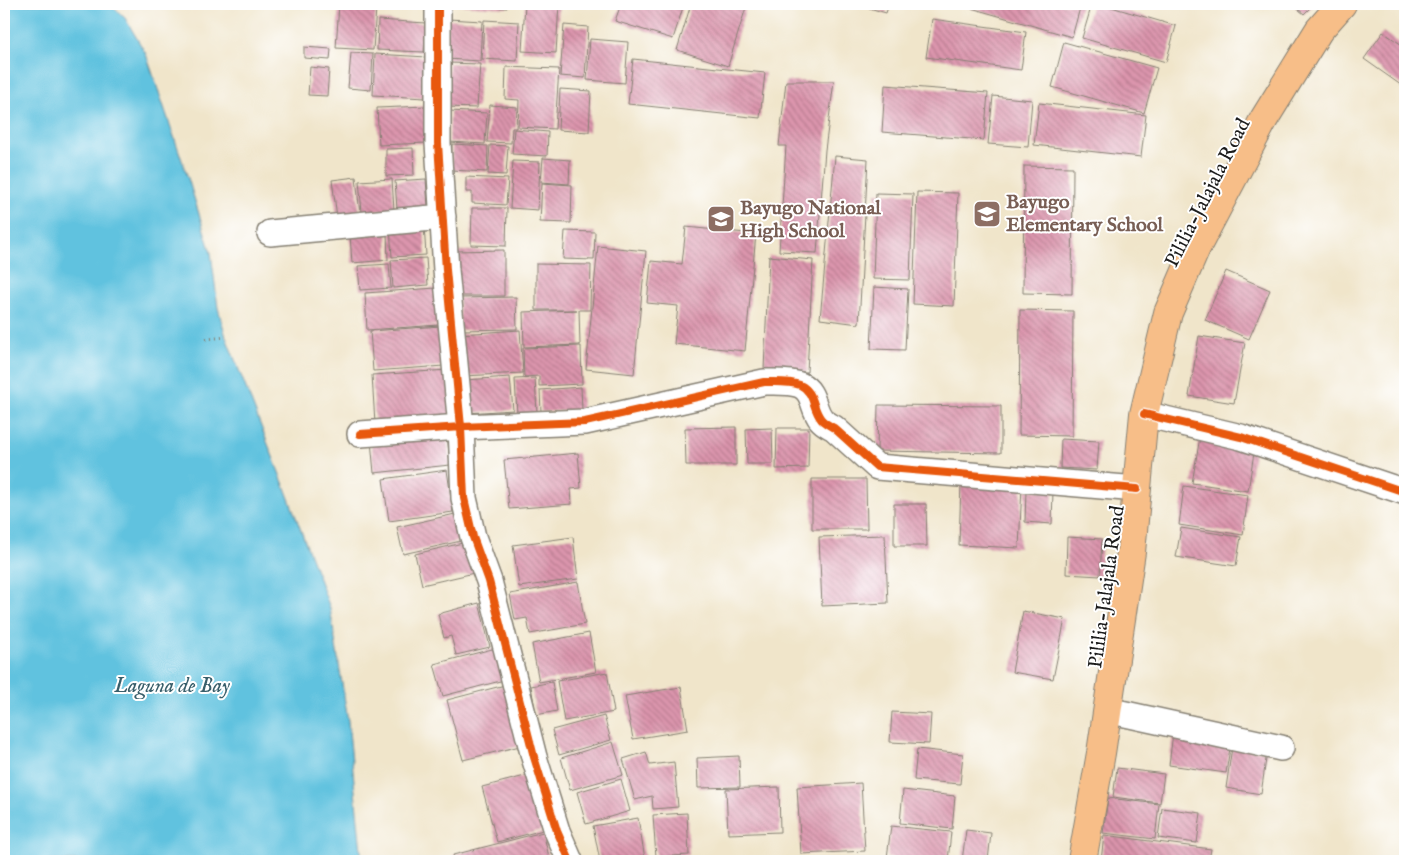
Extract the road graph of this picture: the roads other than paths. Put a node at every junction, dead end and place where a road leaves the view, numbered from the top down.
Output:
1 (438, 4) edge
2 (1342, 4) edge
3 (443, 217) junction
4 (270, 233) dead end
5 (1144, 414) junction
6 (461, 427) junction
7 (360, 434) dead end
8 (1136, 489) junction
9 (1405, 492) edge
10 (1107, 710) junction
11 (1282, 748) dead end
12 (570, 861) edge
13 (1082, 861) edge

1 - 3 street
2 - 5 main road, Pililia-Jalajala Road
3 - 4 street
3 - 6 street
5 - 8 main road, Pililia-Jalajala Road
5 - 9 street
6 - 7 street
6 - 8 street
6 - 12 street
8 - 10 main road, Pililia-Jalajala Road
10 - 11 street
10 - 13 main road, Pililia-Jalajala Road

